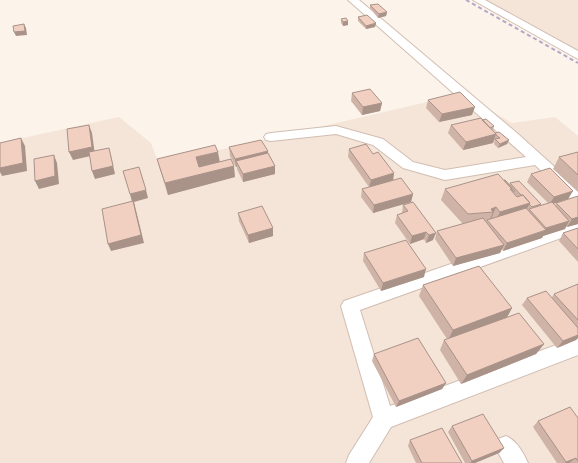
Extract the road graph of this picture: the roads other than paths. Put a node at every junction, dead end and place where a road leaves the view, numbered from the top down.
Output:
1 (353, 0) edge
2 (478, 0) edge
3 (578, 56) edge
4 (272, 137) dead end
5 (537, 160) junction
6 (578, 197) edge
7 (578, 226) edge
8 (578, 346) edge
9 (384, 419) junction
10 (357, 463) edge

1 - 5 street
2 - 3 street
4 - 5 street
5 - 6 street
7 - 9 street
8 - 9 street
9 - 10 street

